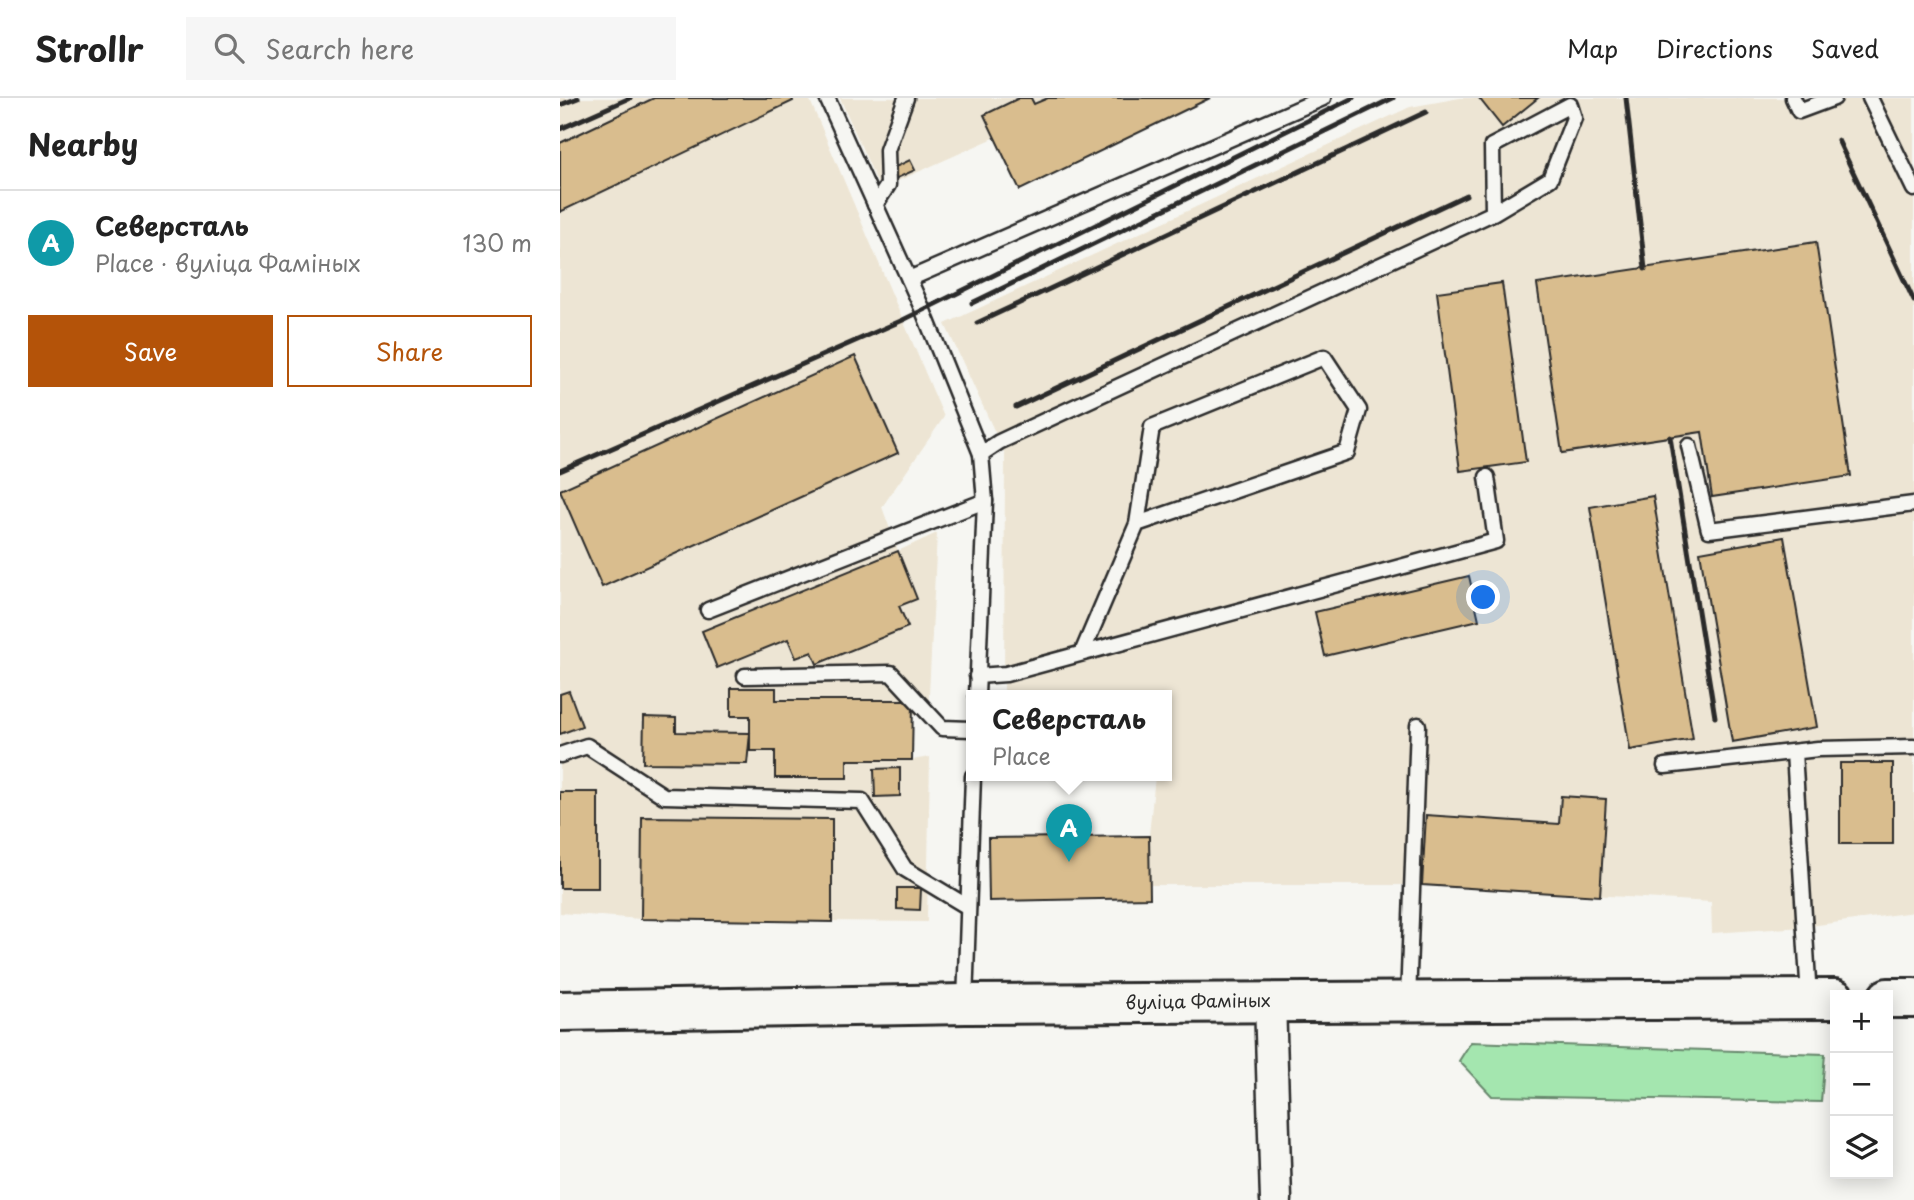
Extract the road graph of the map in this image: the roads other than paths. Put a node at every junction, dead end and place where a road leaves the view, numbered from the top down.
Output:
1 (827, 98) edge
2 (906, 98) edge
3 (1323, 98) edge
4 (1793, 98) edge
5 (1834, 98) edge
6 (1870, 98) edge
7 (1914, 189) edge
8 (875, 205) junction
9 (1493, 213) junction
10 (909, 279) junction
11 (1689, 446) dead end
12 (981, 454) junction
13 (1487, 477) dead end
14 (985, 501) junction
15 (1914, 503) edge
16 (1137, 524) junction
17 (708, 610) dead end
18 (1082, 653) junction
19 (745, 676) dead end
20 (978, 676) junction
21 (977, 690) edge
22 (1418, 725) dead end
23 (966, 729) edge
24 (1914, 747) edge
25 (1794, 752) junction
26 (560, 755) edge
27 (1665, 766) dead end
28 (973, 781) edge
29 (968, 907) junction
30 (1893, 998) edge
31 (1914, 998) edge
32 (1822, 999) edge
33 (1270, 1001) junction
34 (1408, 1002) junction
35 (965, 1004) junction
36 (560, 1011) edge
37 (1276, 1200) edge

1 - 8 lane
2 - 8 lane
3 - 10 lane
4 - 5 lane
6 - 7 lane
8 - 10 lane
9 - 9 lane
9 - 12 lane
10 - 12 lane
11 - 15 lane
12 - 14 lane
13 - 18 lane
14 - 17 lane
14 - 20 lane
16 - 16 lane
16 - 18 lane
18 - 20 lane
19 - 23 lane
20 - 21 lane
22 - 34 lane
24 - 25 lane
25 - 27 lane
25 - 32 lane
26 - 29 lane
28 - 29 lane
29 - 35 lane
30 - 31 main road
32 - 34 main road, вуліца Фаміных
33 - 34 main road, вуліца Фаміных
33 - 35 main road, вуліца Фаміных
33 - 37 street
35 - 36 main road, вуліца Фаміных

